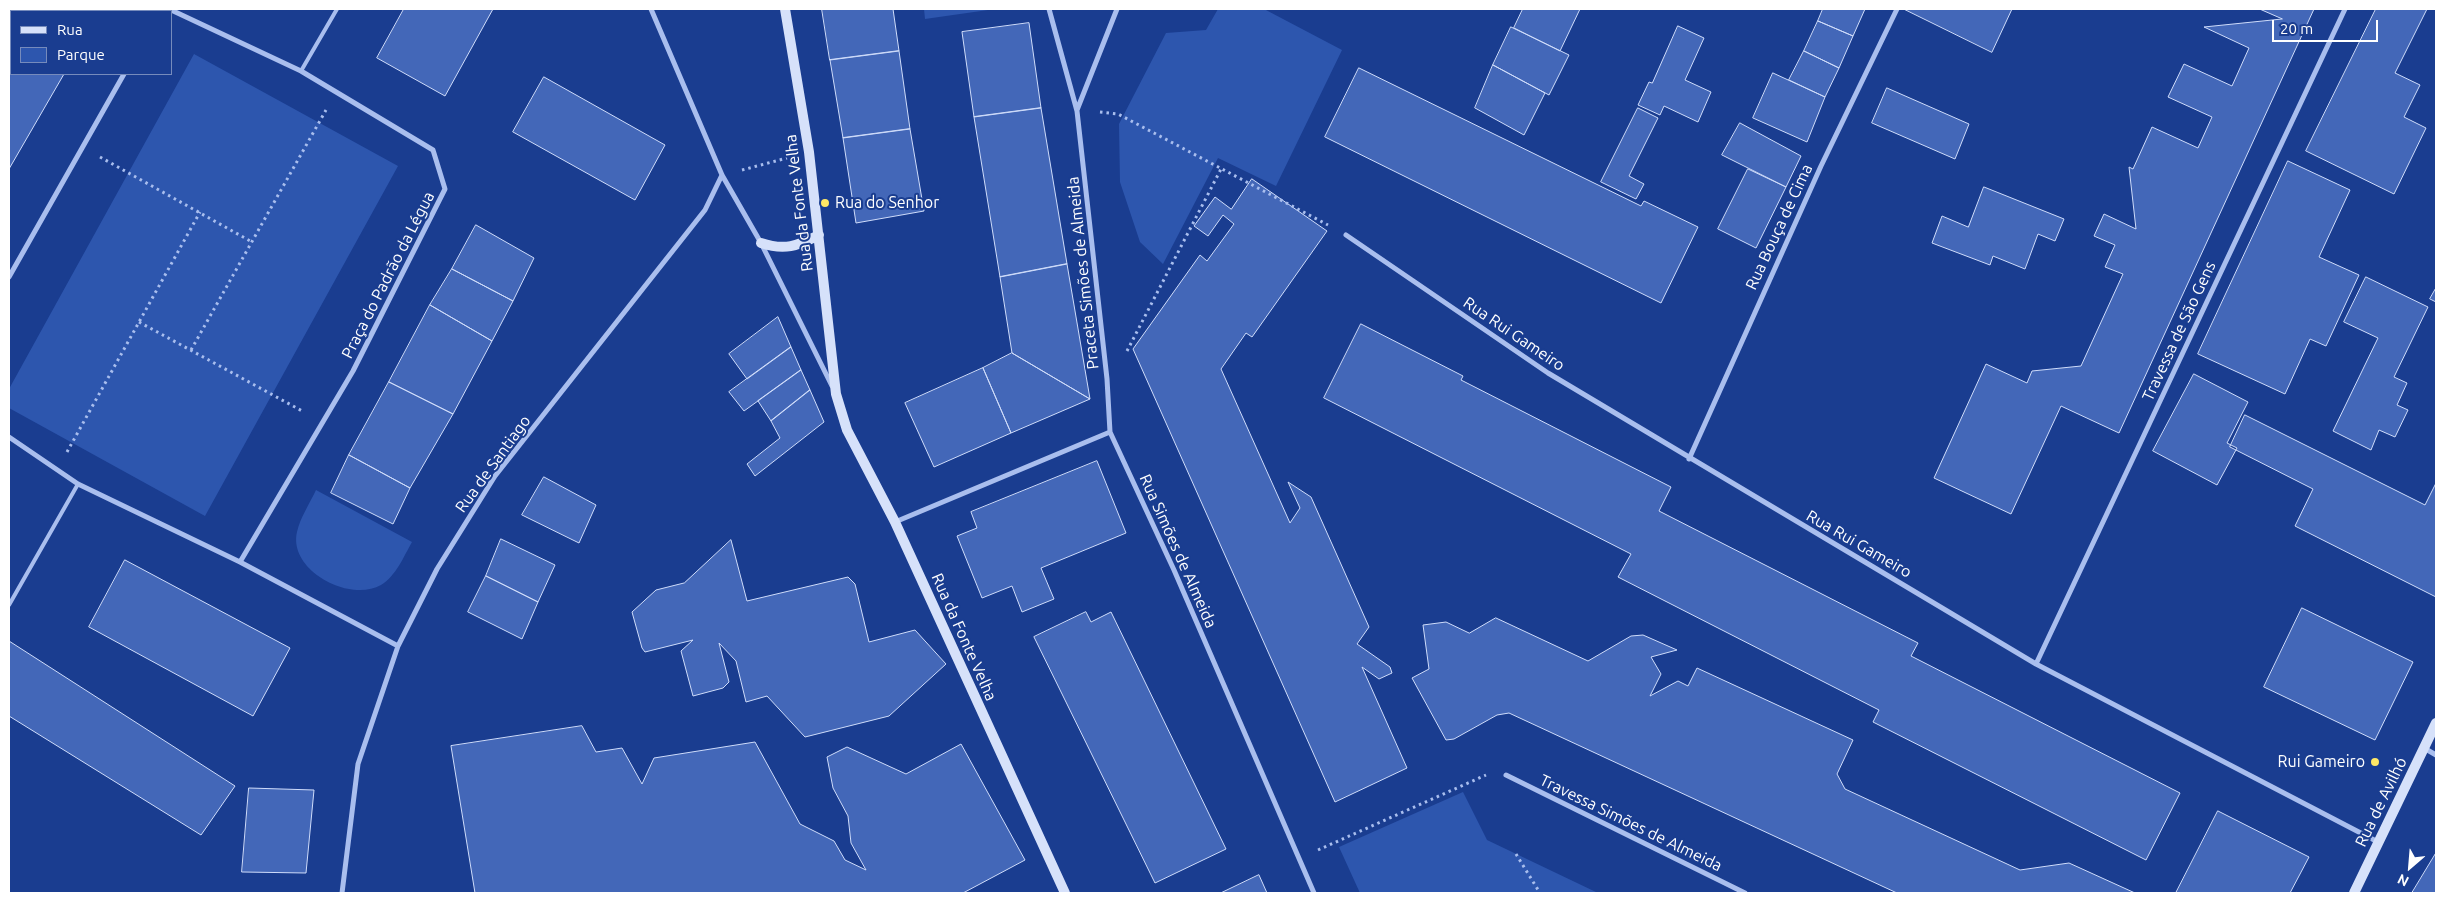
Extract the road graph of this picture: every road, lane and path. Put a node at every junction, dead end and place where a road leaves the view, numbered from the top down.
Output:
1 (337, 9) edge
2 (651, 9) edge
3 (785, 9) edge
4 (1049, 9) edge
5 (1117, 9) edge
6 (1897, 9) edge
7 (2345, 9) edge
8 (172, 10) edge
9 (302, 71) junction
10 (123, 75) edge
11 (336, 92) junction
12 (1077, 111) junction
13 (82, 147) junction
14 (809, 152) junction
15 (1220, 169) junction
16 (722, 175) junction
17 (200, 212) junction
18 (819, 235) junction
19 (1346, 235) joint
20 (252, 242) junction
21 (761, 243) junction
22 (9, 277) edge
23 (139, 322) junction
24 (192, 350) junction
25 (1107, 379) junction
26 (836, 394) junction
27 (322, 422) junction
28 (1110, 432) junction
29 (9, 437) edge
30 (1689, 459) junction
31 (57, 470) junction
32 (78, 484) junction
33 (895, 522) junction
34 (240, 562) junction
35 (9, 605) edge
36 (398, 646) junction
37 (2036, 664) junction
38 (2436, 723) edge
39 (2424, 748) junction
40 (2436, 755) edge
41 (1506, 775) joint
42 (2378, 842) junction
43 (1516, 854) dead end
44 (1299, 859) junction
45 (342, 893) edge
46 (1065, 893) edge
47 (1314, 893) edge
48 (1540, 893) edge
49 (1745, 893) edge
50 (2354, 893) edge

1 - 9 lane
2 - 16 street
3 - 14 street, Rua da Fonte Velha
4 - 12 street, Praceta Simões de Almeida
5 - 12 street, Praceta Simões de Almeida
6 - 30 street, Rua Bouça de Cima
7 - 37 street, Travessa de São Gens
8 - 9 street, Praça do Padrão da Légua
9 - 11 street, Praça do Padrão da Légua
10 - 13 street
11 - 20 path
11 - 27 street, Praça do Padrão da Légua
12 - 15 path
12 - 25 street, Praceta Simões de Almeida
13 - 17 path
13 - 22 street
14 - 16 path
14 - 18 street, Rua da Fonte Velha
15 - 19 path
15 - 25 path
16 - 21 street, Rua da Fonte Velha
16 - 36 street, Rua de Santiago
17 - 20 path
17 - 23 path
18 - 21 street
18 - 26 street, Rua da Fonte Velha
19 - 30 street, Rua Rui Gameiro
20 - 24 path
21 - 26 street, Rua da Fonte Velha
23 - 24 path
23 - 31 path
24 - 27 path
25 - 28 street, Praceta Simões de Almeida
26 - 33 street, Rua da Fonte Velha
27 - 34 street, Praça do Padrão da Légua
28 - 33 street
28 - 44 street, Rua Simões de Almeida
29 - 31 street
30 - 37 street, Rua Rui Gameiro
31 - 32 street
32 - 34 street
32 - 35 lane
33 - 46 street, Rua da Fonte Velha
34 - 36 street
36 - 45 street, Rua de Santiago
37 - 42 street, Rua Rui Gameiro
38 - 39 street, Rua de Avilhó
39 - 40 street
39 - 42 street, Rua de Avilhó
41 - 44 path
41 - 49 street, Travessa Simões de Almeida
42 - 50 street, Rua de Avilhó
43 - 48 path
44 - 47 street, Rua Simões de Almeida

